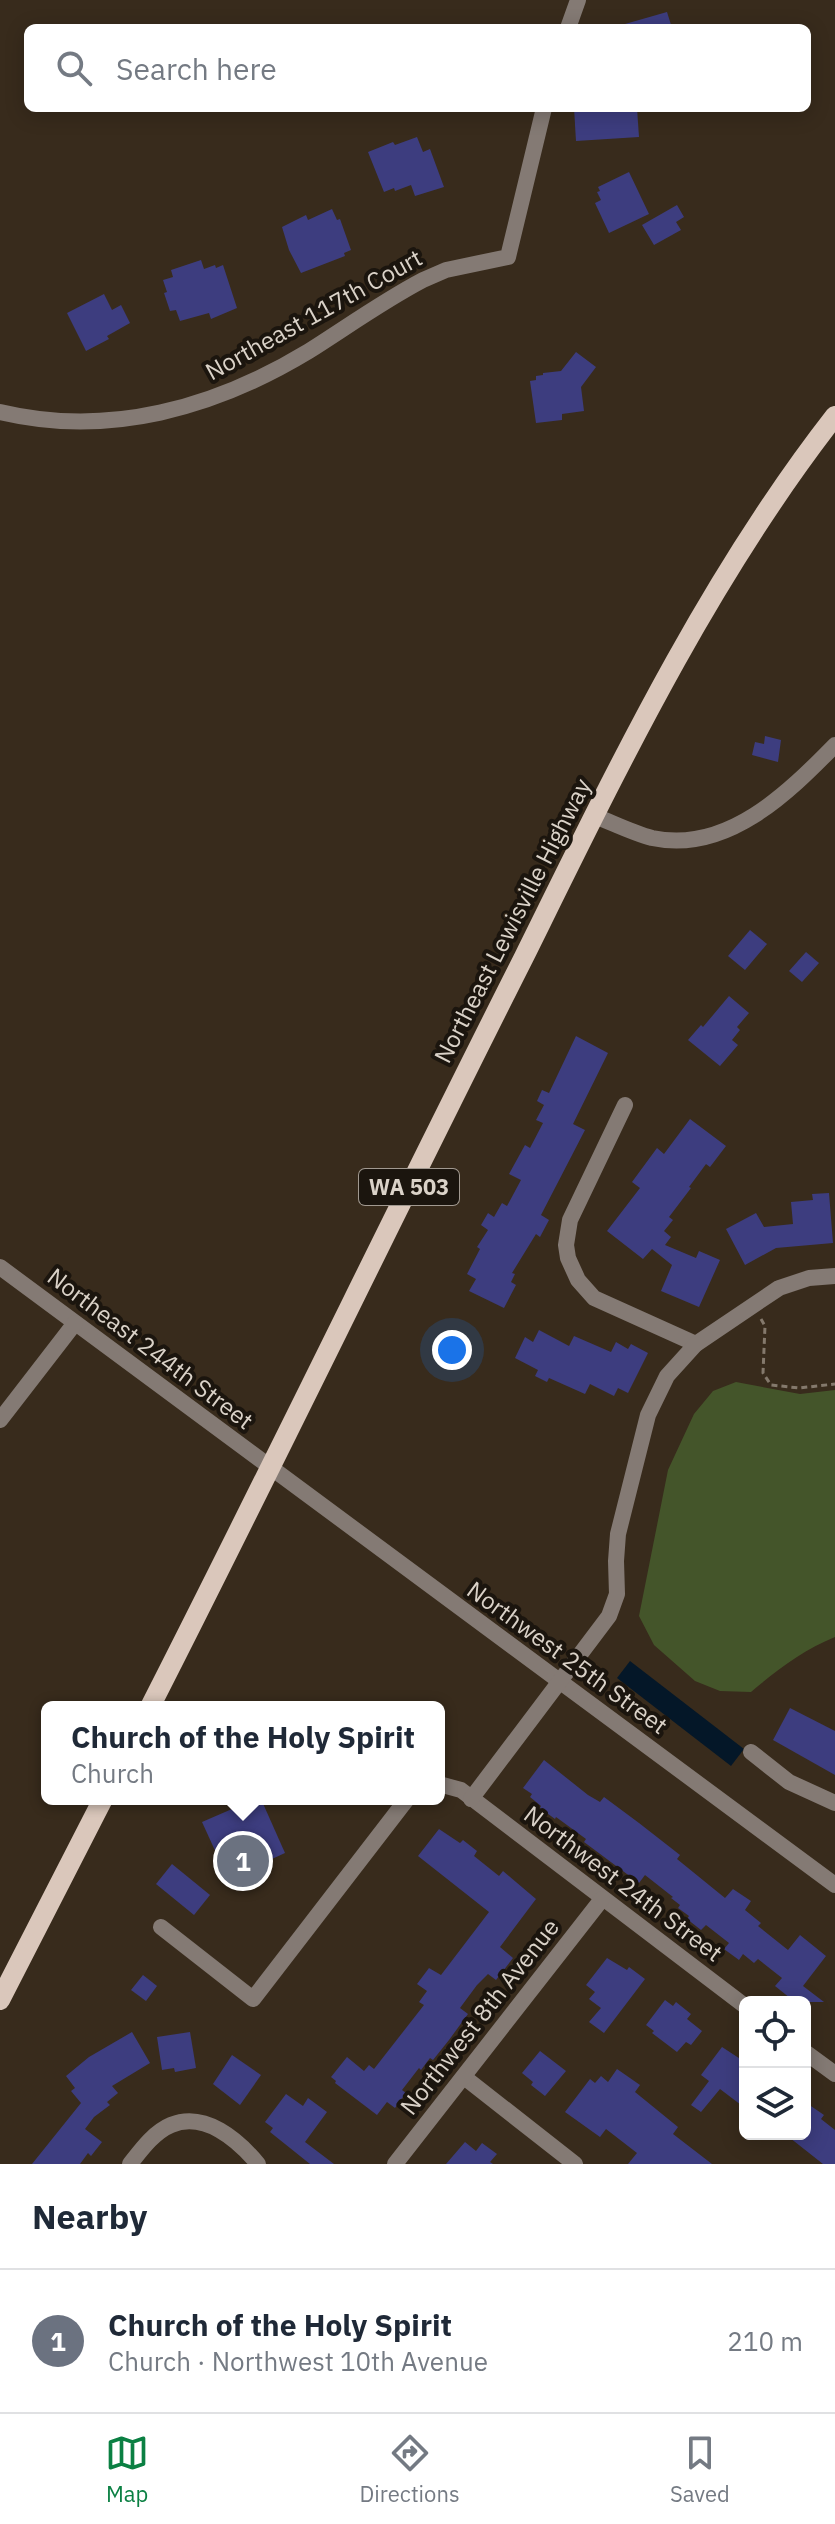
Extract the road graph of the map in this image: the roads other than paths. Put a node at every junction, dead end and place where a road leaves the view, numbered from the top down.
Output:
1 (578, 0) edge
2 (569, 24) edge
3 (543, 112) edge
4 (0, 412) edge
5 (835, 416) edge
6 (835, 745) edge
7 (595, 816) junction
8 (625, 1105) dead end
9 (0, 1267) edge
10 (835, 1276) edge
11 (75, 1323) junction
12 (696, 1344) junction
13 (0, 1420) edge
14 (271, 1470) junction
15 (559, 1682) junction
16 (153, 1701) edge
17 (751, 1752) dead end
18 (445, 1786) edge
19 (471, 1799) junction
20 (835, 1803) edge
21 (100, 1805) edge
22 (402, 1805) edge
23 (835, 1885) edge
24 (602, 1899) junction
25 (161, 1927) dead end
26 (0, 2000) edge
27 (739, 2002) edge
28 (811, 2056) edge
29 (835, 2074) edge
30 (464, 2077) junction
31 (130, 2164) edge
32 (258, 2164) edge
33 (395, 2164) edge
34 (575, 2164) edge

1 - 2 street
3 - 4 street, Northeast 117th Court
5 - 7 main road, Northeast Lewisville Highway / WA 503
6 - 7 street
7 - 14 main road, Northeast Lewisville Highway / WA 503
8 - 12 street
9 - 11 street, Northeast 244th Street
10 - 12 street
11 - 13 street
11 - 14 street, Northeast 244th Street
12 - 15 street
14 - 15 street, Northwest 25th Street
14 - 16 main road, WA 503
15 - 19 street
15 - 23 street, Northwest 25th Street
17 - 20 street
18 - 19 street, Northwest 24th Street
19 - 24 street, Northwest 24th Street
21 - 26 main road
22 - 25 street
24 - 27 street, Northwest 24th Street
24 - 30 street, Northwest 8th Avenue
28 - 29 street
30 - 33 street, Northwest 8th Avenue
30 - 34 street
31 - 32 street

